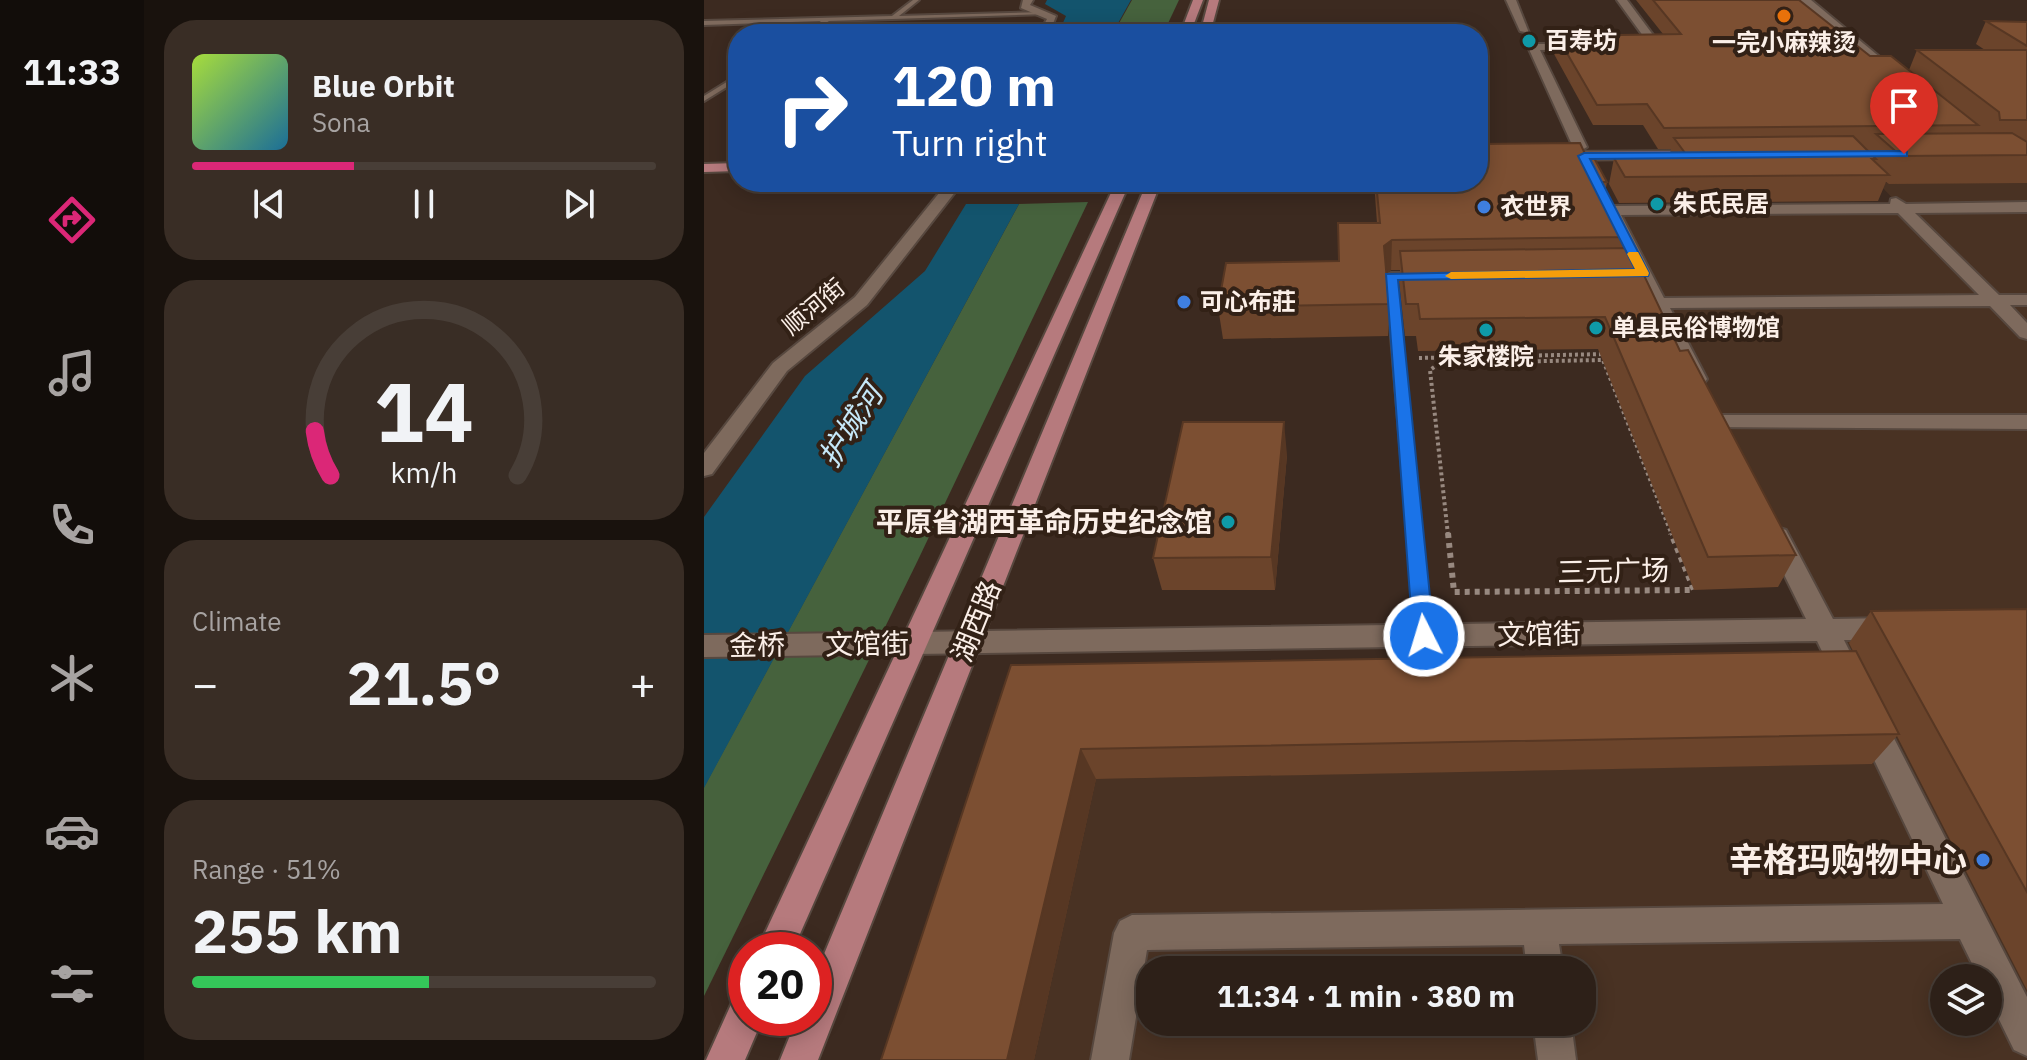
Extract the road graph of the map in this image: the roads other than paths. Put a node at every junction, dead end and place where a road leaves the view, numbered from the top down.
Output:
1 (916, 0) edge
2 (1028, 0) edge
3 (1198, 0) edge
4 (1214, 0) edge
5 (1511, 0) edge
6 (1622, 0) edge
7 (1805, 0) edge
8 (1045, 14) junction
9 (893, 18) junction
10 (828, 19) junction
11 (704, 23) edge
12 (820, 24) edge
13 (1050, 24) edge
14 (1189, 24) edge
15 (1208, 24) edge
16 (1525, 31) dead end
17 (1595, 47) edge
18 (1626, 47) edge
19 (728, 83) edge
20 (1909, 86) edge
21 (704, 99) edge
22 (1551, 147) edge
23 (1708, 151) edge
24 (1538, 156) edge
25 (728, 157) edge
26 (704, 158) edge
27 (1585, 158) junction
28 (728, 167) edge
29 (704, 168) edge
30 (948, 192) edge
31 (1118, 192) edge
32 (1150, 192) edge
33 (1886, 192) edge
34 (2027, 207) edge
35 (1902, 208) junction
36 (1437, 276) edge
37 (1993, 300) junction
38 (2027, 300) edge
39 (1658, 303) junction
40 (2027, 333) edge
41 (2027, 422) edge
42 (704, 469) edge
43 (1768, 518) edge
44 (1918, 629) edge
45 (1825, 630) junction
46 (1424, 636) junction
47 (967, 642) junction
48 (914, 643) junction
49 (811, 644) joint
50 (704, 646) edge
51 (1969, 921) junction
52 (1539, 927) junction
53 (783, 932) edge
54 (1543, 956) edge
55 (736, 1036) edge
56 (1554, 1036) edge
57 (2027, 1037) edge
58 (725, 1060) edge
59 (799, 1060) edge
60 (1110, 1060) edge
61 (1557, 1060) edge

1 - 9 lane
2 - 8 street
3 - 14 main road
4 - 15 main road
5 - 16 street
6 - 18 street
7 - 20 street
8 - 9 lane
8 - 13 street
9 - 10 lane
10 - 11 lane
10 - 12 lane
17 - 27 street
19 - 21 lane
22 - 27 main road
23 - 27 main road
24 - 27 main road
25 - 26 main road
28 - 29 main road
30 - 42 street, 顺河街
31 - 48 main road, 湖西路
32 - 47 main road, 湖西路
33 - 35 street
34 - 35 street
35 - 37 street
35 - 39 street
36 - 46 lane
37 - 38 street
37 - 39 street
37 - 40 street
39 - 41 street
43 - 45 street
44 - 45 street, 文馆街
45 - 46 street, 文馆街
45 - 51 street
46 - 47 street, 文馆街
47 - 48 street, 文馆街
47 - 59 main road, 湖西路
48 - 49 street, 文馆街
48 - 53 main road, 湖西路
49 - 50 street, 金桥
51 - 52 street
51 - 57 street
52 - 54 street
52 - 60 street
55 - 58 main road
56 - 61 street

